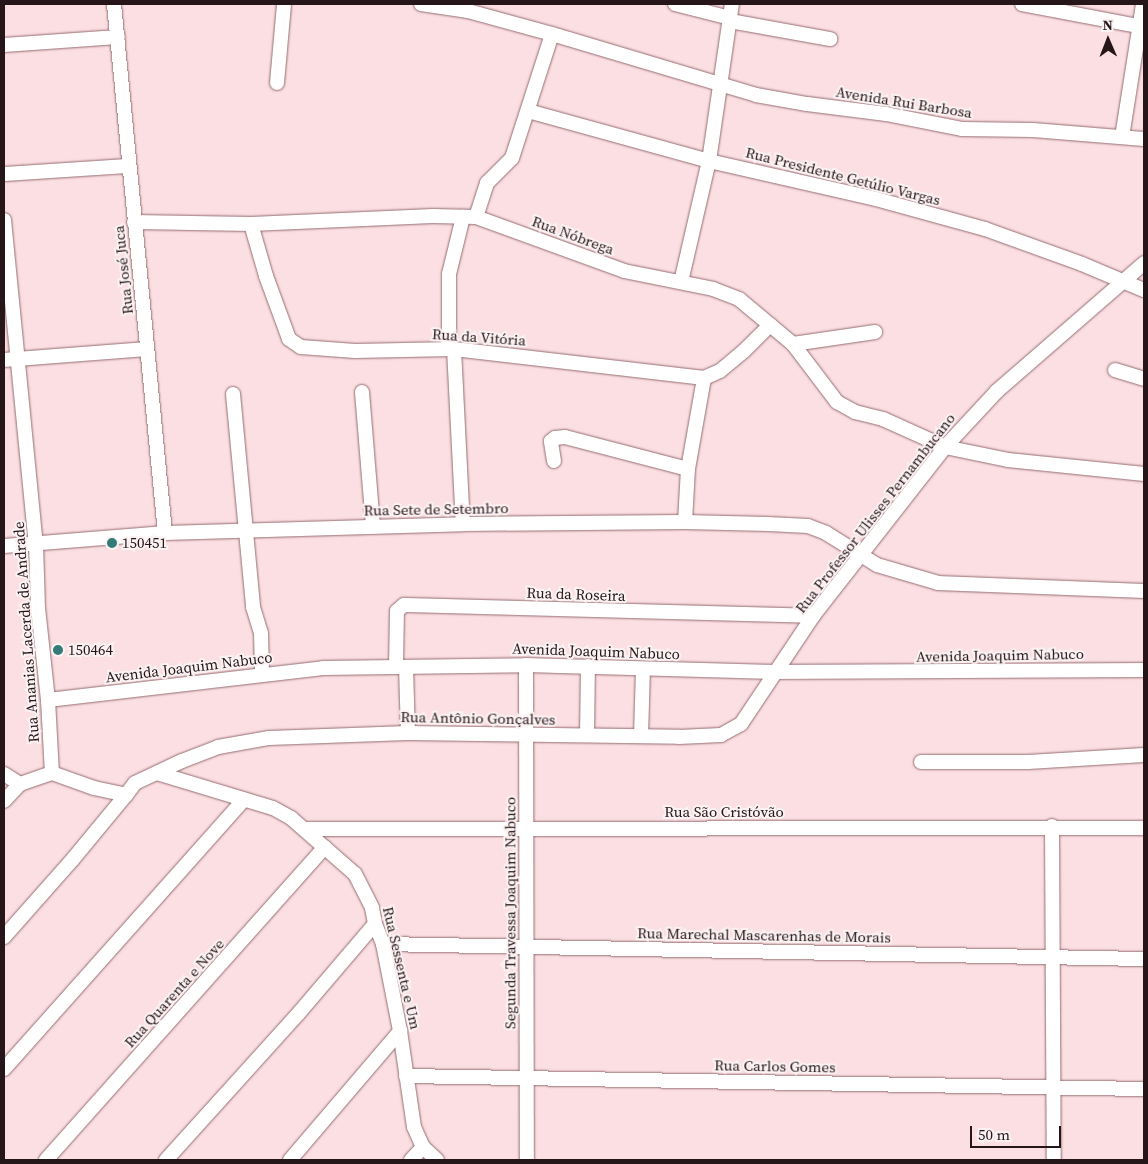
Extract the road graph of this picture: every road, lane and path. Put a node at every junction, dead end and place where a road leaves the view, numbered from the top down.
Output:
1 (114, 4) edge
2 (284, 4) edge
3 (421, 4) edge
4 (676, 4) edge
5 (732, 4) edge
6 (1022, 4) edge
7 (1143, 4) edge
8 (730, 20) junction
9 (1142, 26) edge
10 (552, 34) junction
11 (118, 37) junction
12 (830, 39) dead end
13 (4, 46) edge
14 (277, 84) dead end
15 (720, 86) junction
16 (528, 111) junction
17 (1122, 137) junction
18 (1144, 139) edge
19 (709, 161) junction
20 (128, 166) junction
21 (4, 174) edge
22 (469, 217) junction
23 (4, 220) edge
24 (134, 222) junction
25 (251, 224) junction
26 (1144, 262) edge
27 (1124, 281) junction
28 (681, 282) junction
29 (1144, 290) edge
30 (770, 325) junction
31 (875, 332) dead end
32 (793, 344) junction
33 (147, 349) junction
34 (452, 349) junction
35 (19, 359) junction
36 (4, 360) edge
37 (1116, 370) dead end
38 (704, 378) junction
39 (1144, 379) edge
40 (362, 392) dead end
41 (233, 394) dead end
42 (945, 447) junction
43 (554, 461) dead end
44 (688, 469) junction
45 (1144, 474) edge
46 (685, 522) junction
47 (463, 524) junction
48 (373, 527) junction
49 (247, 531) junction
50 (165, 533) junction
51 (36, 544) junction
52 (4, 546) edge
53 (862, 555) junction
54 (1144, 591) edge
55 (813, 616) junction
56 (526, 665) junction
57 (401, 666) junction
58 (588, 666) junction
59 (643, 669) junction
60 (1144, 670) edge
61 (774, 672) junction
62 (262, 674) junction
63 (48, 700) junction
64 (408, 733) junction
65 (587, 735) junction
66 (526, 736) junction
67 (641, 736) junction
68 (1144, 754) edge
69 (921, 762) dead end
70 (52, 773) junction
71 (157, 773) junction
72 (4, 774) edge
73 (20, 784) junction
74 (126, 794) junction
75 (244, 800) junction
76 (4, 801) edge
77 (1052, 826) junction
78 (1144, 828) edge
79 (304, 829) junction
80 (526, 829) junction
81 (325, 847) junction
82 (375, 924) junction
83 (4, 937) edge
84 (383, 944) junction
85 (527, 946) junction
86 (1052, 956) junction
87 (1144, 959) edge
88 (400, 1031) junction
89 (4, 1069) edge
90 (406, 1076) junction
91 (528, 1077) junction
92 (1054, 1088) junction
93 (1144, 1089) edge
94 (423, 1147) junction
95 (46, 1160) edge
96 (166, 1160) edge
97 (290, 1160) edge
98 (411, 1160) edge
99 (436, 1160) edge
100 (527, 1160) edge
101 (1054, 1160) edge

1 - 11 street, Rua José Juca
2 - 14 street
3 - 10 street, Avenida Rui Barbosa
4 - 8 street
5 - 8 street
6 - 9 street
7 - 9 street
8 - 12 street
8 - 15 street
9 - 17 street
10 - 15 street, Avenida Rui Barbosa
10 - 16 street
11 - 13 street
11 - 20 street, Rua José Juca
15 - 17 street, Avenida Rui Barbosa
15 - 19 street
16 - 19 street, Rua Presidente Getúlio Vargas
16 - 22 street
17 - 18 street, Avenida Rui Barbosa
19 - 27 street, Rua Presidente Getúlio Vargas
19 - 28 street
20 - 21 street
20 - 24 street, Rua José Juca
22 - 25 street, Rua Nóbrega
22 - 28 street, Rua Nóbrega
22 - 34 street
23 - 35 street, Rua Ananias Lacerda de Andrade
24 - 25 street, Rua Nóbrega
24 - 33 street, Rua José Juca
25 - 34 street, Rua da Vitória
26 - 27 street, Rua Professor Ulisses Pernambucano
27 - 29 street, Rua Presidente Getúlio Vargas
27 - 42 street, Rua Professor Ulisses Pernambucano
28 - 30 street, Rua Nóbrega
30 - 32 street, Rua Nóbrega
30 - 38 street
31 - 32 street
32 - 42 street, Rua Nóbrega
33 - 35 street
33 - 50 street, Rua José Juca
34 - 38 street, Rua da Vitória
34 - 47 street
35 - 36 street
35 - 51 street, Rua Ananias Lacerda de Andrade
37 - 39 street
38 - 44 street
40 - 48 street
41 - 49 street
42 - 45 street, Rua Nóbrega
42 - 53 street, Rua Professor Ulisses Pernambucano
43 - 44 street
44 - 46 street
46 - 47 street, Rua Sete de Setembro
46 - 53 street, Rua Sete de Setembro
47 - 48 street, Rua Sete de Setembro
48 - 49 street, Rua Sete de Setembro
49 - 50 street, Rua Sete de Setembro
49 - 62 street
50 - 51 street, Rua Sete de Setembro
51 - 52 street, Rua Sete de Setembro
51 - 63 street, Rua Ananias Lacerda de Andrade
53 - 54 street, Rua Sete de Setembro
53 - 55 street, Rua Professor Ulisses Pernambucano
55 - 57 street, Rua da Roseira
55 - 61 street, Rua Professor Ulisses Pernambucano
56 - 57 street, Avenida Joaquim Nabuco
56 - 58 street, Avenida Joaquim Nabuco
56 - 66 street, Segunda Travessa Joaquim Nabuco
57 - 62 street, Avenida Joaquim Nabuco
57 - 64 street
58 - 59 street, Avenida Joaquim Nabuco
58 - 65 street
59 - 61 street, Avenida Joaquim Nabuco
59 - 67 street
60 - 61 street, Avenida Joaquim Nabuco
61 - 67 street, Rua Antônio Gonçalves
62 - 63 street, Avenida Joaquim Nabuco
63 - 70 street, Rua Ananias Lacerda de Andrade
64 - 66 street, Rua Antônio Gonçalves
64 - 71 street, Rua Antônio Gonçalves
65 - 66 street, Rua Antônio Gonçalves
65 - 67 street, Rua Antônio Gonçalves
66 - 80 street, Segunda Travessa Joaquim Nabuco
68 - 69 street
70 - 73 street
70 - 74 street
71 - 74 street
71 - 75 street, Rua Sessenta e Um
72 - 73 street
73 - 76 street
74 - 83 street
75 - 79 street, Rua Sessenta e Um
75 - 89 street
77 - 78 street, Rua São Cristóvão
77 - 80 street, Rua São Cristóvão
77 - 86 street
79 - 80 street, Rua São Cristóvão
79 - 81 street, Rua Sessenta e Um
80 - 85 street, Segunda Travessa Joaquim Nabuco
81 - 82 street, Rua Sessenta e Um
81 - 95 street, Rua Quarenta e Nove
82 - 84 street, Rua Sessenta e Um
82 - 96 street
84 - 85 street, Rua Marechal Mascarenhas de Morais
84 - 88 street, Rua Sessenta e Um
85 - 86 street, Rua Marechal Mascarenhas de Morais
85 - 91 street, Segunda Travessa Joaquim Nabuco
86 - 87 street, Rua Marechal Mascarenhas de Morais
86 - 92 street
88 - 90 street, Rua Sessenta e Um
88 - 97 street
90 - 91 street, Rua Carlos Gomes
90 - 94 street, Rua Sessenta e Um
91 - 92 street, Rua Carlos Gomes
91 - 100 street, Segunda Travessa Joaquim Nabuco
92 - 93 street, Rua Carlos Gomes
92 - 101 street
94 - 98 street
94 - 99 street, Rua Sessenta e Um

